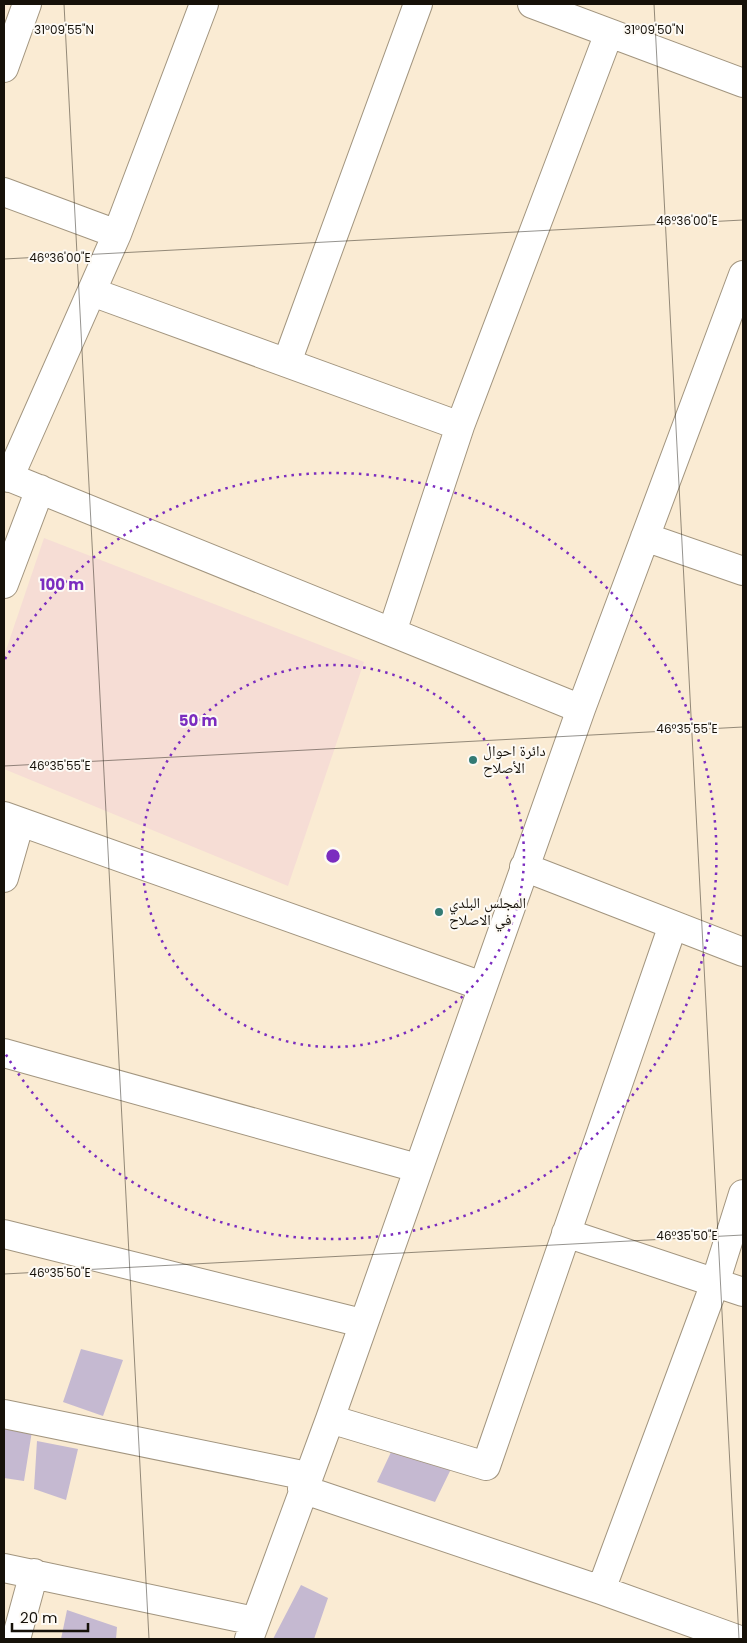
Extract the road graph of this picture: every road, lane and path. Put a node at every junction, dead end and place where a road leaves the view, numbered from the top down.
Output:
1 (27, 4) edge
2 (204, 4) edge
3 (418, 4) edge
4 (532, 4) edge
5 (609, 33) junction
6 (4, 68) edge
7 (743, 83) edge
8 (4, 192) edge
9 (117, 234) junction
10 (743, 275) edge
11 (92, 292) junction
12 (287, 362) junction
13 (460, 426) junction
14 (6, 477) edge
15 (40, 489) junction
16 (645, 537) junction
17 (743, 571) edge
18 (4, 584) edge
19 (392, 632) junction
20 (581, 709) junction
21 (12, 819) edge
22 (524, 867) junction
23 (4, 878) edge
24 (674, 925) junction
25 (743, 952) edge
26 (482, 986) junction
27 (4, 1053) edge
28 (417, 1168) junction
29 (743, 1194) edge
30 (566, 1233) junction
31 (4, 1234) edge
32 (715, 1283) junction
33 (743, 1292) edge
34 (362, 1323) junction
35 (4, 1414) edge
36 (330, 1419) junction
37 (305, 1483) junction
38 (4, 1568) edge
39 (34, 1573) junction
40 (601, 1590) junction
41 (252, 1630) edge
42 (16, 1639) edge
43 (737, 1639) edge

1 - 6 street
2 - 9 street
3 - 12 street
4 - 5 street
5 - 7 street
5 - 13 street
8 - 9 street
9 - 11 street
10 - 16 street
11 - 12 street
11 - 14 street
12 - 13 street
13 - 19 street
14 - 15 street
15 - 18 street
15 - 19 street
16 - 17 street
16 - 20 street
19 - 20 street
20 - 22 street
21 - 23 street
21 - 26 street
22 - 24 street
22 - 26 street
24 - 25 street
24 - 30 street
26 - 28 street
27 - 28 street
28 - 34 street
29 - 32 street
30 - 32 street
30 - 36 street
31 - 34 street
32 - 33 street
32 - 40 street
34 - 36 street
35 - 37 street
36 - 37 street
37 - 40 street
37 - 41 street
38 - 39 street
39 - 41 street
39 - 42 street
40 - 43 street

